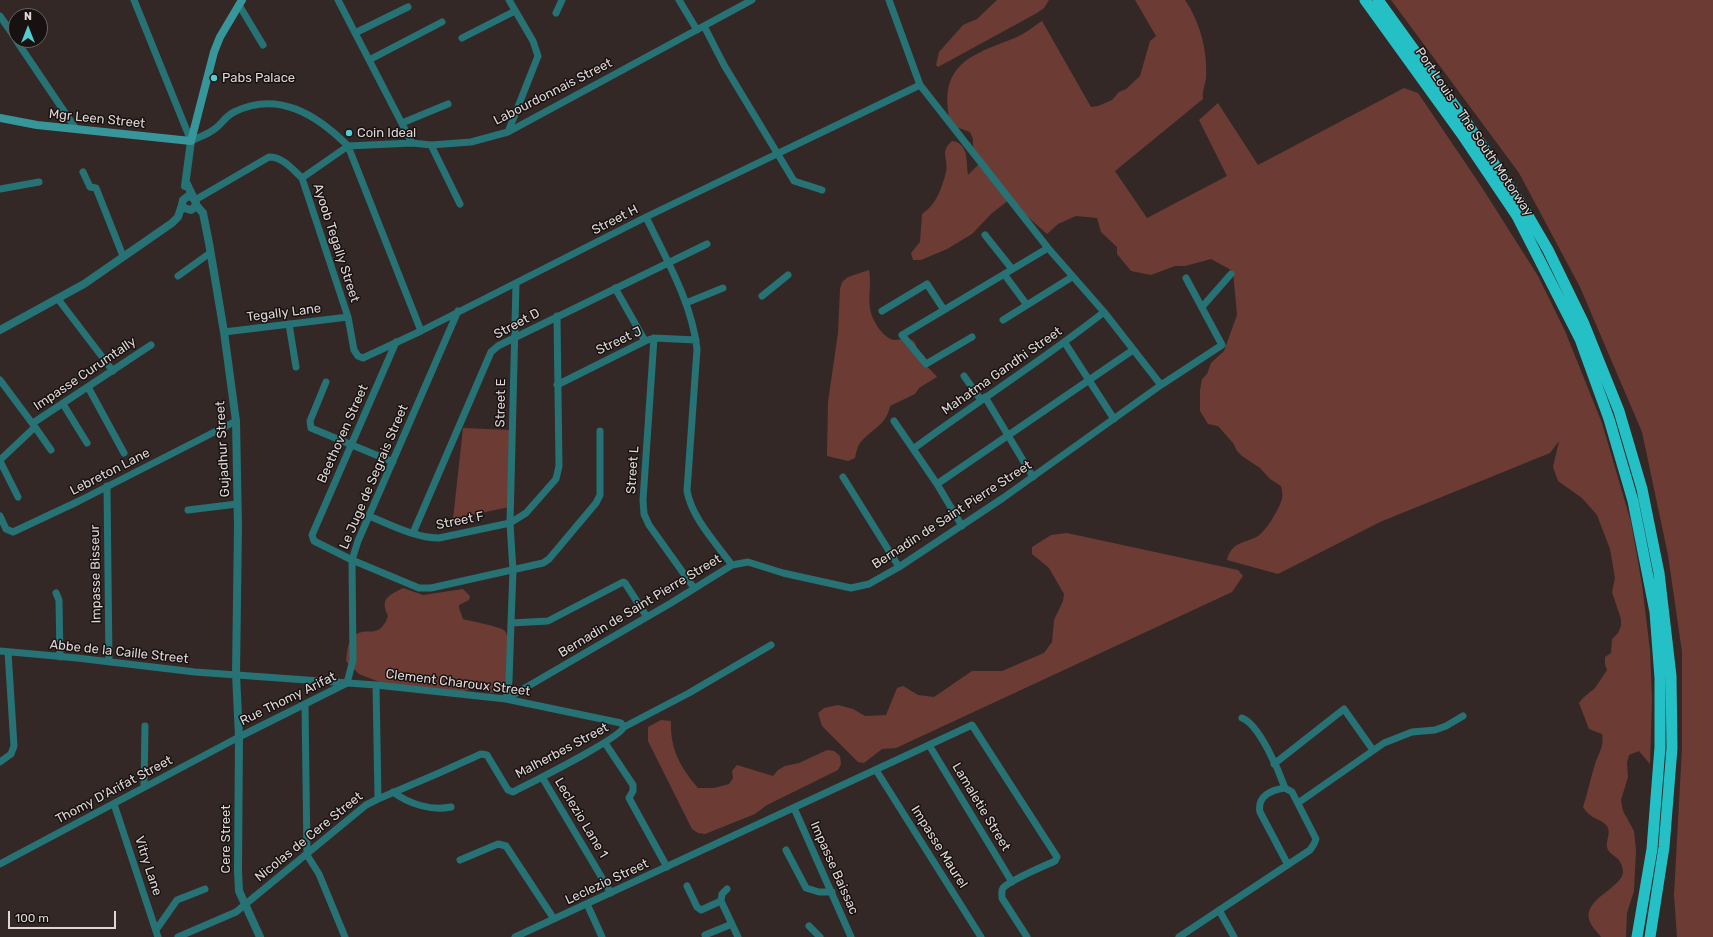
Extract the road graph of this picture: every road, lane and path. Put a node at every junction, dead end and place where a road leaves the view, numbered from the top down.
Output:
1 (134, 0) edge
2 (346, 0) edge
3 (509, 0) edge
4 (562, 0) edge
5 (679, 0) edge
6 (752, 0) edge
7 (889, 0) edge
8 (1365, 0) edge
9 (1378, 0) edge
10 (240, 2) edge
11 (339, 2) edge
12 (408, 7) dead end
13 (515, 11) junction
14 (556, 13) dead end
15 (0, 16) edge
16 (442, 22) dead end
17 (8, 28) edge
18 (701, 28) junction
19 (355, 33) junction
20 (462, 38) dead end
21 (263, 45) dead end
22 (21, 48) edge
23 (369, 60) junction
24 (920, 85) junction
25 (448, 104) dead end
26 (0, 118) edge
27 (402, 123) junction
28 (76, 129) junction
29 (508, 132) junction
30 (192, 141) junction
31 (412, 143) junction
32 (431, 145) junction
33 (348, 146) junction
34 (778, 154) junction
35 (83, 172) dead end
36 (302, 178) junction
37 (39, 182) dead end
38 (186, 182) junction
39 (0, 189) edge
40 (822, 190) dead end
41 (195, 201) junction
42 (183, 203) junction
43 (460, 204) dead end
44 (646, 218) junction
45 (986, 235) dead end
46 (707, 244) dead end
47 (1048, 248) junction
48 (210, 253) junction
49 (123, 256) junction
50 (667, 262) junction
51 (1012, 270) junction
52 (1004, 274) junction
53 (1230, 274) dead end
54 (788, 275) dead end
55 (178, 276) dead end
56 (1072, 277) junction
57 (1186, 278) dead end
58 (516, 284) junction
59 (615, 288) junction
60 (722, 288) dead end
61 (762, 296) dead end
62 (58, 299) junction
63 (686, 303) junction
64 (1027, 305) junction
65 (1202, 307) junction
66 (944, 310) junction
67 (458, 311) junction
68 (882, 311) dead end
69 (1104, 312) junction
70 (556, 316) junction
71 (348, 317) junction
72 (1002, 320) dead end
73 (289, 324) junction
74 (0, 330) edge
75 (421, 331) junction
76 (224, 332) junction
77 (972, 337) dead end
78 (514, 338) junction
79 (654, 338) junction
80 (696, 340) junction
81 (645, 341) junction
82 (396, 342) junction
83 (1065, 343) junction
84 (151, 344) dead end
85 (1134, 350) junction
86 (296, 367) dead end
87 (112, 371) junction
88 (964, 376) dead end
89 (0, 380) edge
90 (1089, 381) junction
91 (326, 382) dead end
92 (557, 385) junction
93 (1161, 385) junction
94 (88, 387) junction
95 (983, 398) junction
96 (63, 404) junction
97 (1114, 419) junction
98 (236, 421) junction
99 (894, 421) dead end
100 (34, 425) junction
101 (600, 431) dead end
102 (1008, 436) junction
103 (87, 443) dead end
104 (351, 444) junction
105 (913, 449) junction
106 (51, 450) dead end
107 (124, 454) dead end
108 (0, 461) edge
109 (393, 462) junction
110 (843, 477) dead end
111 (1033, 477) junction
112 (937, 484) junction
113 (107, 486) junction
114 (18, 497) dead end
115 (238, 504) junction
116 (188, 510) dead end
117 (0, 516) edge
118 (369, 516) junction
119 (510, 522) junction
120 (962, 526) junction
121 (413, 533) junction
122 (352, 560) junction
123 (732, 565) junction
124 (899, 566) junction
125 (512, 571) junction
126 (694, 588) junction
127 (56, 592) dead end
128 (647, 616) junction
129 (512, 623) junction
130 (771, 645) dead end
131 (0, 651) edge
132 (8, 652) junction
133 (60, 657) junction
134 (109, 662) junction
135 (236, 674) junction
136 (347, 683) junction
137 (376, 685) junction
138 (506, 699) junction
139 (305, 705) junction
140 (1463, 716) dead end
141 (1242, 718) dead end
142 (145, 726) dead end
143 (624, 727) junction
144 (239, 737) junction
145 (605, 743) junction
146 (929, 745) junction
147 (1373, 750) junction
148 (0, 762) edge
149 (1274, 764) junction
150 (876, 770) junction
151 (542, 777) junction
152 (144, 787) junction
153 (1286, 788) junction
154 (508, 790) joint
155 (393, 792) junction
156 (378, 799) junction
157 (1298, 803) junction
158 (114, 804) junction
159 (451, 806) dead end
160 (794, 808) junction
161 (786, 850) dead end
162 (307, 855) junction
163 (460, 860) dead end
164 (0, 864) edge
165 (1288, 865) junction
166 (667, 867) junction
167 (1012, 882) junction
168 (687, 886) dead end
169 (205, 889) dead end
170 (727, 889) dead end
171 (832, 892) junction
172 (611, 893) junction
173 (721, 901) junction
174 (244, 904) junction
175 (587, 904) junction
176 (1219, 910) junction
177 (554, 919) junction
178 (732, 924) junction
179 (809, 926) dead end
180 (157, 933) edge
181 (705, 935) dead end
182 (178, 937) edge
183 (260, 937) edge
184 (345, 937) edge
185 (515, 937) edge
186 (602, 937) edge
187 (738, 937) edge
188 (820, 937) edge
189 (851, 937) edge
190 (981, 937) edge
191 (1027, 937) edge
192 (1179, 937) edge
193 (1234, 937) edge
194 (1637, 937) edge
195 (1650, 937) edge

1 - 30 street
2 - 11 street
3 - 13 street
4 - 14 street
5 - 18 street
6 - 18 street, Labourdonnais Street
7 - 24 street
8 - 194 highway, Port Louis – The South Motorway
9 - 195 highway, Port Louis – The South Motorway
10 - 21 street
10 - 30 main road
11 - 19 street
12 - 19 street
13 - 20 street
13 - 29 street
15 - 17 street
16 - 23 street
18 - 29 street, Labourdonnais Street
18 - 34 street
19 - 23 street
22 - 28 street
23 - 27 street
24 - 34 street, Street H
24 - 47 street
25 - 27 street
26 - 28 main road, Mgr Leen Street
27 - 31 street
28 - 30 main road, Mgr Leen Street
29 - 32 street, Labourdonnais Street
30 - 33 street
30 - 38 street
31 - 32 street, Labourdonnais Street
31 - 33 street, Labourdonnais Street
32 - 43 street
33 - 36 street
33 - 75 street
34 - 40 street
34 - 44 street, Street H
35 - 49 street
36 - 41 street
36 - 71 street, Ayoob Tegally Street
37 - 39 street
38 - 41 street, Gujadhur Street
38 - 42 street
41 - 42 street
41 - 42 street
41 - 48 street, Gujadhur Street
42 - 49 street
44 - 50 street
44 - 58 street, Street H
45 - 51 street
46 - 50 street, Street D
47 - 51 street
47 - 56 street
48 - 55 street
48 - 76 street, Gujadhur Street
49 - 62 street
50 - 59 street, Street D
50 - 63 street
51 - 52 street
52 - 64 street
52 - 66 street
53 - 65 street
54 - 61 street
56 - 64 street
56 - 69 street
57 - 65 street
58 - 67 street, Street H
58 - 78 street, Street E
59 - 70 street, Street D
59 - 81 street
60 - 63 street
62 - 74 street
62 - 87 street
63 - 80 street
64 - 72 street
65 - 93 street, Bernadin de Saint Pierre Street
66 - 68 street
66 - 77 street
67 - 75 street, Street H
67 - 109 street, Le Juge de Segrais Street
69 - 83 street, Mahatma Gandhi Street
69 - 85 street
70 - 78 street, Street D
70 - 92 street, Street F
71 - 73 street, Tegally Lane
71 - 82 street, Street H
73 - 76 street, Tegally Lane
73 - 86 street
75 - 82 street, Street H
76 - 98 street, Gujadhur Street
78 - 119 street, Street E
78 - 121 street, Street D
79 - 80 street, Street J
79 - 81 street, Street J
79 - 126 street, Street L
80 - 123 street
81 - 92 street, Street J
82 - 104 street, Beethoven Street
83 - 90 street
83 - 95 street, Mahatma Gandhi Street
84 - 87 street, Impasse Curumtally
85 - 90 street
85 - 93 street
87 - 94 street, Impasse Curumtally
88 - 95 street
89 - 100 street
90 - 97 street
90 - 102 street
91 - 104 street
92 - 119 street, Street F
93 - 97 street, Bernadin de Saint Pierre Street
94 - 96 street, Impasse Curumtally
94 - 107 street
95 - 102 street
95 - 105 street, Mahatma Gandhi Street
96 - 100 street, Impasse Curumtally
96 - 103 street
97 - 111 street, Bernadin de Saint Pierre Street
98 - 113 street, Lebreton Lane
98 - 115 street, Gujadhur Street
99 - 105 street
100 - 106 street
100 - 108 street
101 - 125 street
102 - 111 street
102 - 112 street
104 - 109 street
104 - 122 street, Beethoven Street
105 - 112 street
108 - 114 street
109 - 118 street, Le Juge de Segrais Street
110 - 124 street
111 - 120 street, Bernadin de Saint Pierre Street
112 - 120 street
113 - 117 street, Lebreton Lane
113 - 134 street, Impasse Bisseur
115 - 116 street
115 - 135 street, Gujadhur Street
118 - 121 street, Street F
118 - 122 street, Le Juge de Segrais Street
119 - 121 street, Street F
119 - 125 street, Street E
120 - 124 street, Bernadin de Saint Pierre Street
122 - 125 street
122 - 136 street, Le Juge de Segrais Street
123 - 124 street, Bernadin de Saint Pierre Street
123 - 126 street, Bernadin de Saint Pierre Street
125 - 129 street, Street E
126 - 128 street, Bernadin de Saint Pierre Street
127 - 133 street
128 - 129 street
128 - 138 street, Bernadin de Saint Pierre Street
129 - 138 street, Street E
130 - 143 street
131 - 132 street, Abbe de la Caille Street
132 - 133 street, Abbe de la Caille Street
132 - 148 street
133 - 134 street, Abbe de la Caille Street
134 - 135 street, Abbe de la Caille Street
135 - 136 street, Clement Charoux Street
135 - 144 street, Gujadhur Street
136 - 137 street, Clement Charoux Street
136 - 139 street, Rue Thomy Arifat
137 - 138 street, Clement Charoux Street
137 - 156 street
138 - 143 street, Clement Charoux Street
139 - 144 street, Rue Thomy Arifat
139 - 162 street
140 - 147 street
141 - 149 street
142 - 152 street
143 - 145 street, Malherbes Street
144 - 152 street, Thomy D'Arifat Street
144 - 174 street, Cere Street
145 - 151 street, Malherbes Street
145 - 166 street
146 - 150 street, Leclezio Street
146 - 167 street, Lamaletie Street
146 - 167 street, Leclezio Street
147 - 149 street
147 - 157 street
149 - 153 street
150 - 160 street, Leclezio Street
150 - 190 street, Impasse Maurel
151 - 154 street, Malherbes Street
151 - 172 street, Leclezio Lane 1
152 - 158 street, Thomy D'Arifat Street
153 - 157 street
153 - 165 street
154 - 155 street, Nicolas de Cere Street
155 - 156 street, Nicolas de Cere Street
155 - 159 street
156 - 162 street, Nicolas de Cere Street
157 - 165 street
158 - 164 street, Thomy D'Arifat Street
158 - 180 street, Vitry Lane
160 - 166 street, Leclezio Street
160 - 171 street, Impasse Baissac
161 - 171 street
162 - 174 street, Nicolas de Cere Street
162 - 184 street
163 - 177 street
165 - 176 street
166 - 172 street, Leclezio Street
167 - 191 street
168 - 173 street
169 - 180 street
170 - 173 street
171 - 189 street, Impasse Baissac
172 - 175 street, Leclezio Street
173 - 178 street
174 - 182 street
174 - 183 street, Cere Street
175 - 177 street, Leclezio Street
175 - 186 street
176 - 192 street
176 - 193 street
177 - 185 street, Leclezio Street
178 - 181 street
178 - 187 street
179 - 188 street

